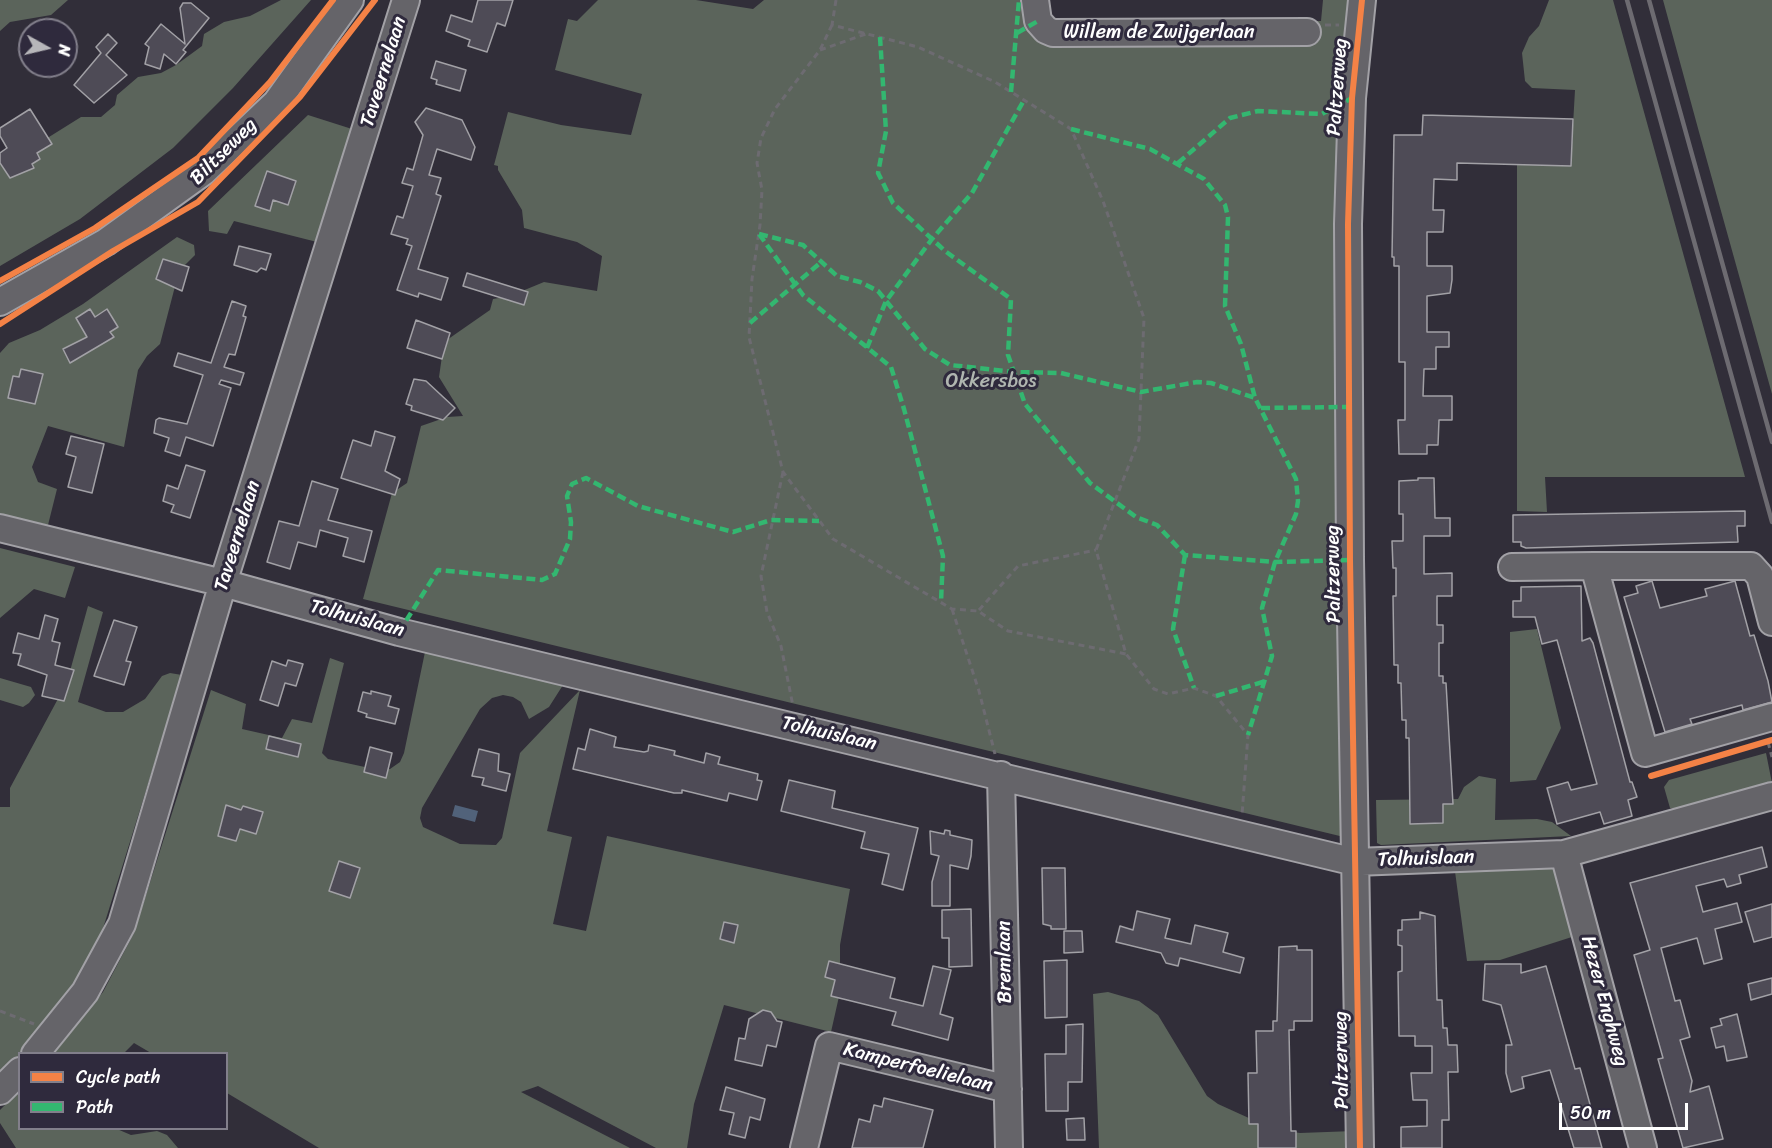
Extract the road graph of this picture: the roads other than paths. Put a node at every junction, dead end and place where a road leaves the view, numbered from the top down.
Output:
1 (350, 0) edge
2 (406, 0) edge
3 (1035, 0) edge
4 (1362, 0) edge
5 (1307, 32) road end
6 (0, 302) edge
7 (0, 528) edge
8 (1594, 566) junction
9 (1512, 567) dead end
10 (224, 583) junction
11 (1772, 622) edge
12 (1771, 733) edge
13 (1001, 775) junction
14 (1772, 796) edge
15 (1564, 854) junction
16 (1355, 861) junction
17 (36, 1052) edge
18 (18, 1073) edge
19 (1008, 1089) junction
20 (0, 1091) edge
21 (804, 1148) edge
22 (1008, 1148) edge
23 (1360, 1148) edge
24 (1644, 1148) edge

1 - 6 street, Biltseweg
2 - 10 street, Taveernelaan
3 - 5 street, Willem de Zwijgerlaan
4 - 16 street, Paltzerweg
7 - 10 street, Tolhuislaan
8 - 9 street
8 - 11 street
8 - 12 street
10 - 13 street, Tolhuislaan
10 - 17 street, Taveernelaan
13 - 16 street, Tolhuislaan
13 - 19 street, Bremlaan
14 - 15 street, Tolhuislaan
15 - 16 street, Tolhuislaan
15 - 24 street, Hezer Enghweg
16 - 23 street, Paltzerweg
18 - 20 street
19 - 21 street, Kamperfoelielaan
19 - 22 street, Bremlaan

